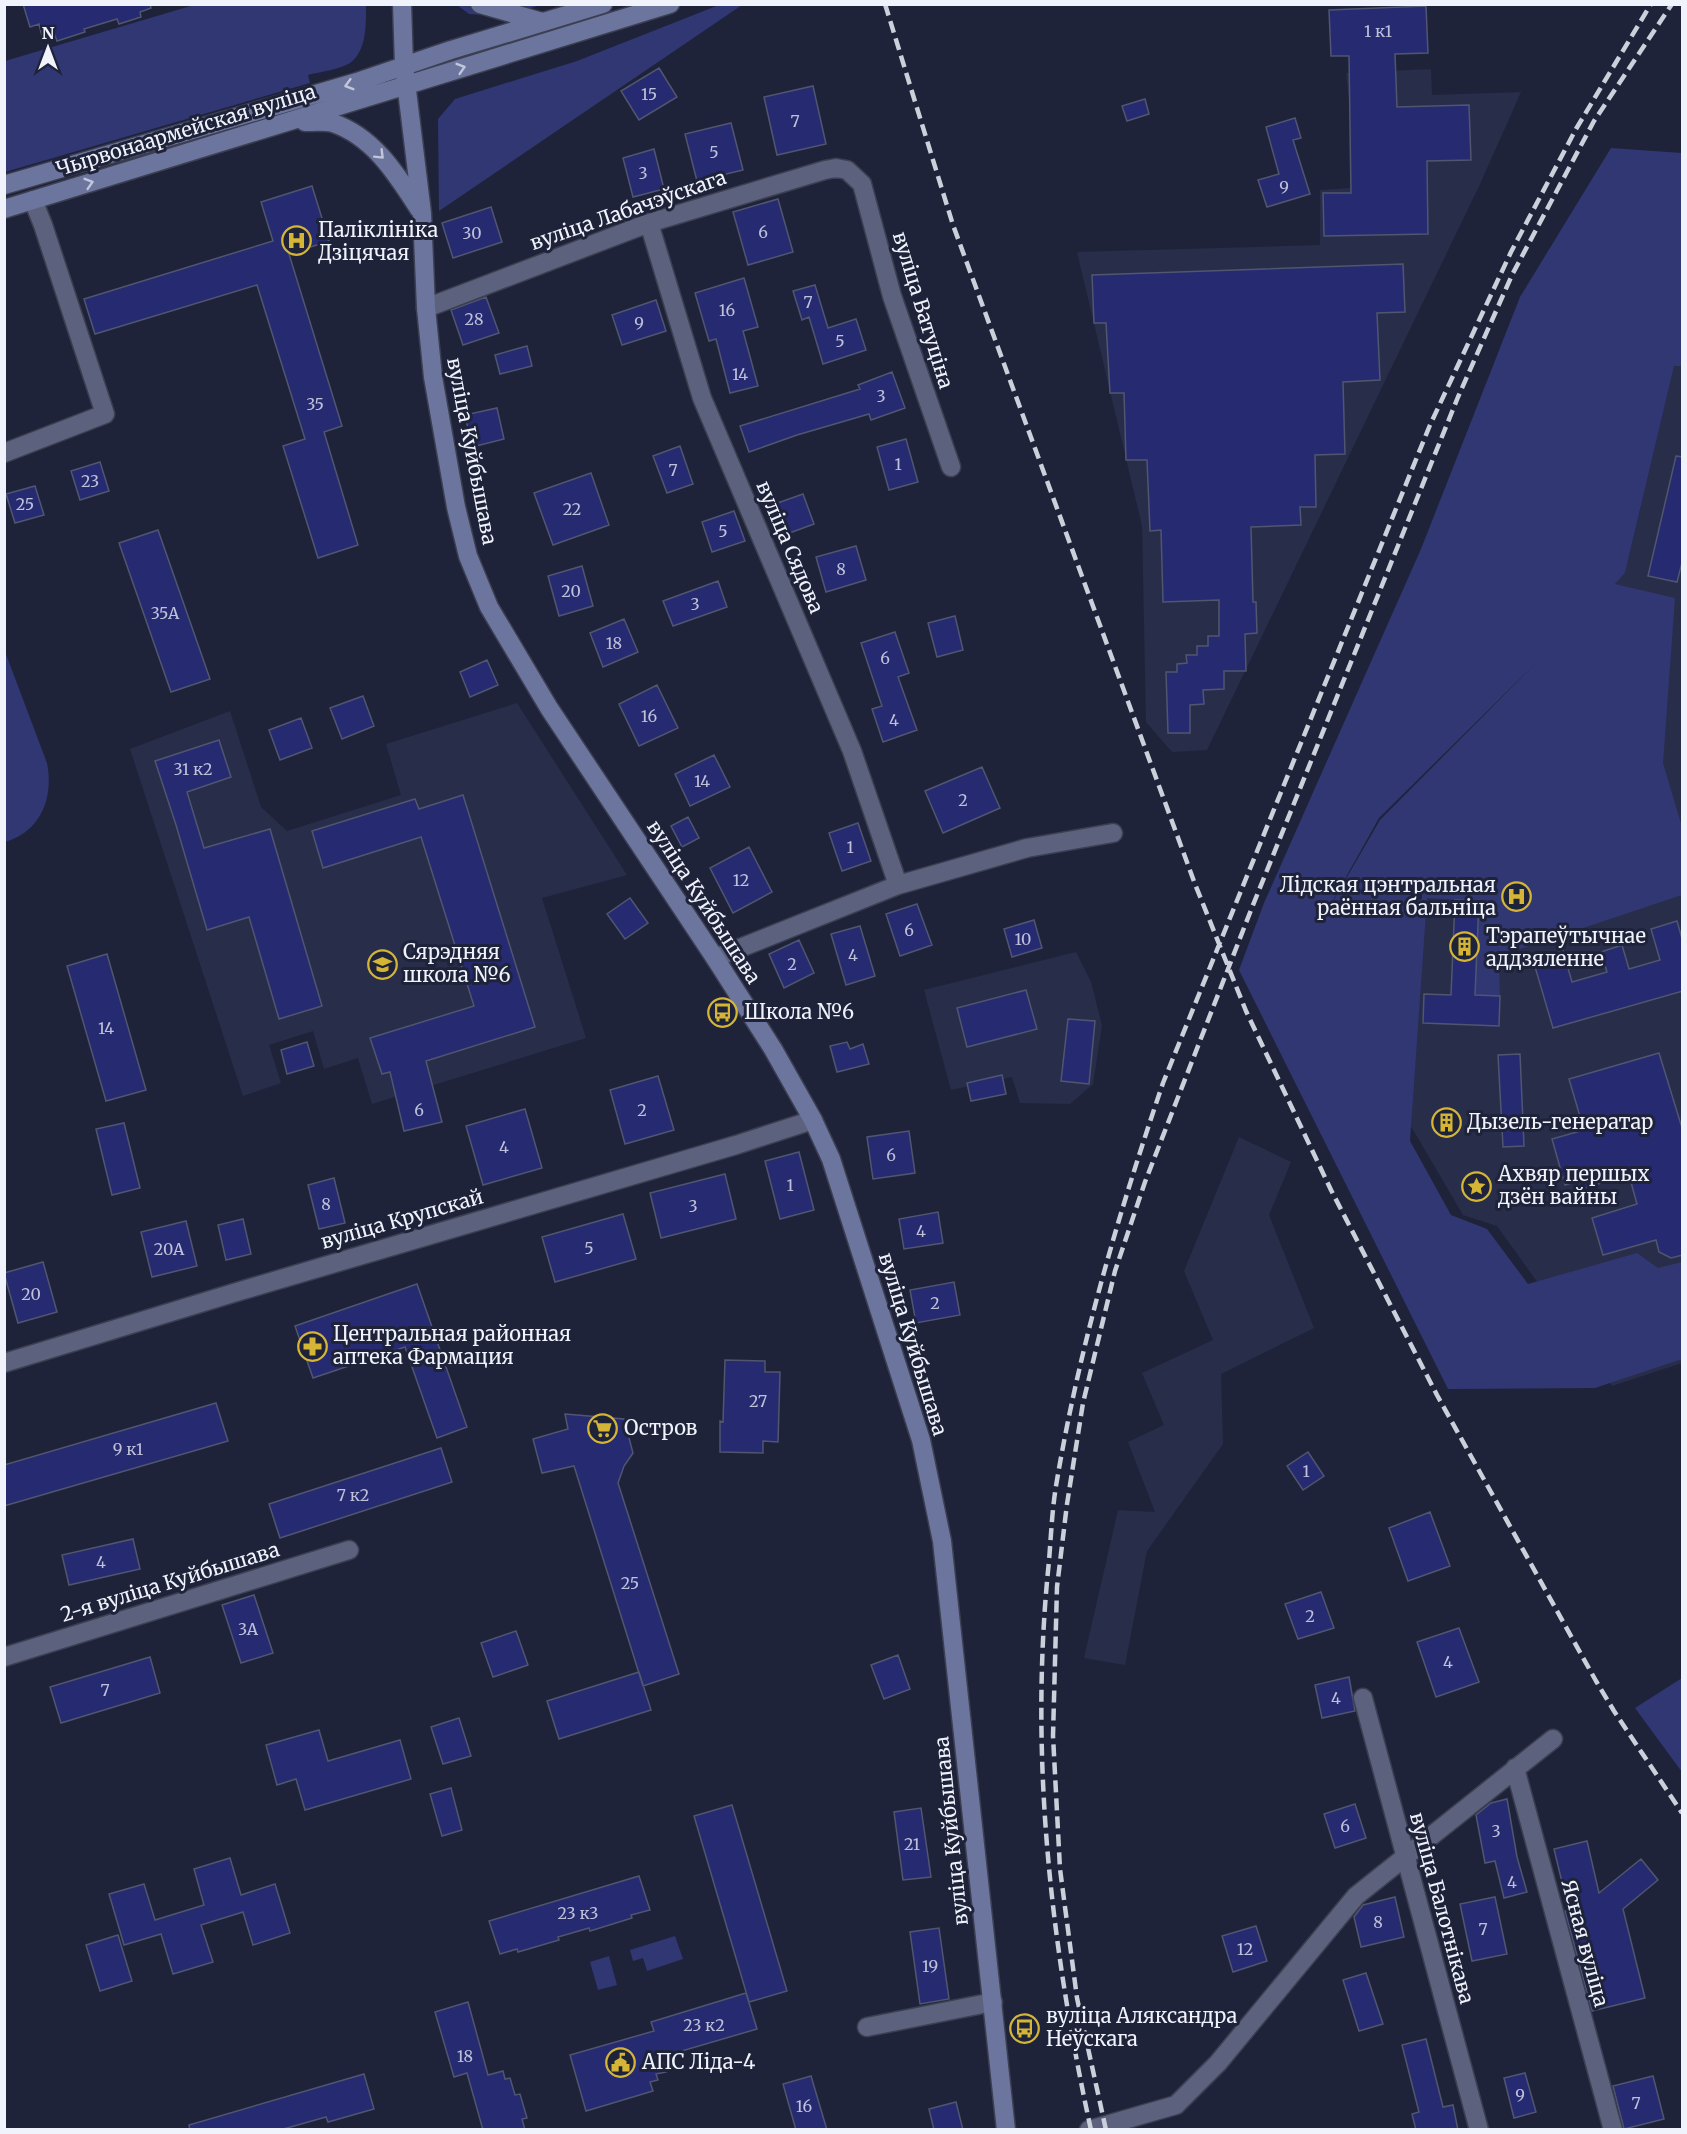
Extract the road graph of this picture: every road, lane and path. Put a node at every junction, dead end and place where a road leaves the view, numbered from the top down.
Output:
1 (402, 4) edge
2 (480, 4) edge
3 (603, 4) edge
4 (670, 4) edge
5 (544, 22) junction
6 (404, 66) junction
7 (406, 86) junction
8 (290, 122) junction
9 (847, 170) joint
10 (4, 185) edge
11 (33, 200) junction
12 (4, 209) edge
13 (422, 213) junction
14 (649, 223) junction
15 (426, 308) junction
16 (4, 453) edge
17 (951, 467) dead end
18 (1113, 833) dead end
19 (898, 885) junction
20 (715, 958) junction
21 (813, 1120) junction
22 (4, 1363) edge
23 (350, 1550) dead end
24 (4, 1656) edge
25 (1363, 1698) dead end
26 (1553, 1739) dead end
27 (1515, 1768) junction
28 (1405, 1858) junction
29 (993, 2002) junction
30 (867, 2027) dead end
31 (1006, 2130) edge
32 (1089, 2130) edge
33 (1479, 2130) edge
34 (1612, 2130) edge

1 - 6 main road, вуліца Куйбышава
2 - 5 main road
3 - 5 main road, Чырвонаармейская вуліца
7 -> 4 main road, Чырвонаармейская вуліца
5 - 6 main road, Чырвонаармейская вуліца
6 - 7 main road, вуліца Куйбышава
6 -> 10 main road, Чырвонаармейская вуліца
7 - 8 main road, Чырвонаармейская вуліца
7 - 13 main road, вуліца Куйбышава
11 -> 8 main road, Чырвонаармейская вуліца
8 -> 13 main road
9 - 14 street, вуліца Лабачэўскага
9 - 17 street, вуліца Ватуціна
11 - 12 main road, Чырвонаармейская вуліца
11 - 16 street
13 - 15 main road, вуліца Куйбышава
14 - 15 street, вуліца Лабачэўскага
14 - 19 street, вуліца Сядова
15 - 20 main road, вуліца Куйбышава
18 - 19 street
19 - 20 street
20 - 21 main road, вуліца Куйбышава
21 - 22 street, вуліца Крупскай
21 - 29 main road, вуліца Куйбышава
23 - 24 street, 2-я вуліца Куйбышава
25 - 28 street, вуліца Балотнікава
26 - 27 street
27 - 28 street
27 - 34 street, Ясная вуліца
28 - 32 street
28 - 33 street, вуліца Балотнікава
29 - 30 street
29 - 31 main road, вуліца Куйбышава

